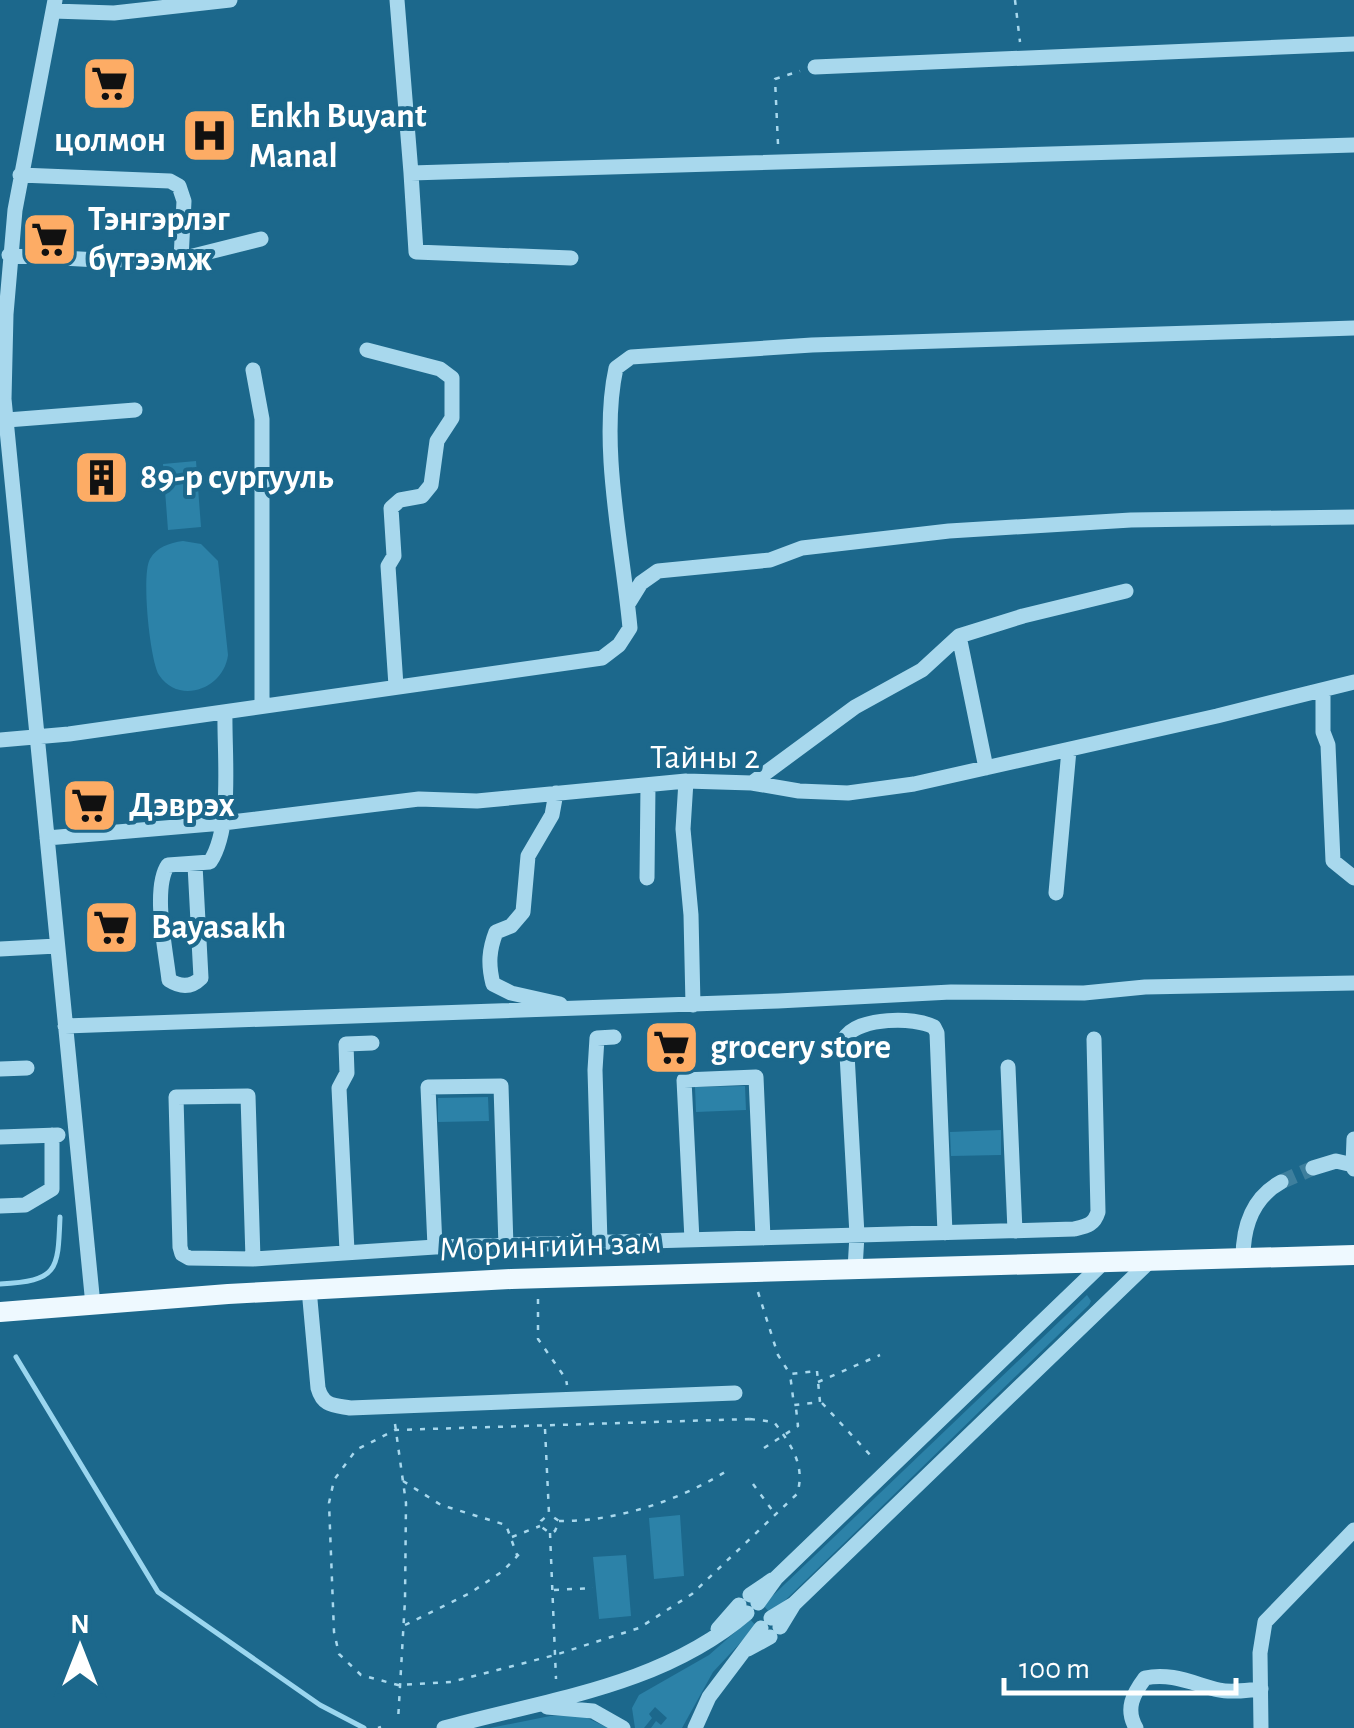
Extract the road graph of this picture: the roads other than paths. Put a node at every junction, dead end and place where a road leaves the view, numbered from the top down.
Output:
1 (230, 0) edge
2 (397, 0) edge
3 (54, 5) edge
4 (1354, 44) edge
5 (814, 68) road end
6 (1354, 145) edge
7 (411, 173) junction
8 (20, 175) junction
9 (261, 240) dead end
10 (9, 255) junction
11 (571, 258) dead end
12 (181, 259) junction
13 (1354, 328) edge
14 (367, 350) dead end
15 (253, 370) dead end
16 (2, 399) edge
17 (135, 410) dead end
18 (6, 420) junction
19 (6, 492) edge
20 (1354, 517) edge
21 (1126, 592) dead end
22 (628, 604) junction
23 (959, 636) junction
24 (1354, 682) edge
25 (396, 686) junction
26 (1324, 691) junction
27 (262, 706) junction
28 (224, 712) junction
29 (36, 739) junction
30 (0, 740) edge
31 (1068, 750) junction
32 (986, 768) junction
33 (686, 781) junction
34 (752, 783) junction
35 (648, 785) junction
36 (556, 794) junction
37 (223, 823) junction
38 (46, 838) junction
39 (194, 865) junction
40 (647, 878) dead end
41 (1354, 878) edge
42 (1056, 893) dead end
43 (58, 946) junction
44 (0, 949) edge
45 (1354, 982) edge
46 (693, 1004) junction
47 (564, 1008) junction
48 (65, 1026) junction
49 (614, 1038) dead end
50 (1094, 1039) dead end
51 (372, 1043) dead end
52 (1008, 1066) dead end
53 (27, 1068) dead end
54 (0, 1069) edge
55 (76, 1134) junction
56 (52, 1135) junction
57 (0, 1137) edge
58 (1354, 1139) edge
59 (1353, 1167) edge
60 (1313, 1168) tunnel mouth
61 (1280, 1182) tunnel mouth
62 (0, 1206) edge
63 (1015, 1231) junction
64 (945, 1233) junction
65 (857, 1235) junction
66 (763, 1238) junction
67 (692, 1240) junction
68 (600, 1243) junction
69 (506, 1246) junction
70 (435, 1247) junction
71 (347, 1251) junction
72 (1354, 1255) edge
73 (1243, 1258) junction
74 (226, 1260) junction
75 (253, 1260) junction
76 (1150, 1261) junction
77 (1104, 1262) junction
78 (855, 1269) junction
79 (309, 1289) junction
80 (228, 1294) junction
81 (93, 1305) junction
82 (0, 1312) edge
83 (736, 1393) dead end
84 (1354, 1530) edge
85 (1261, 1690) junction
86 (520, 1707) junction
87 (444, 1728) edge
88 (623, 1728) edge
89 (696, 1728) edge
90 (1136, 1728) edge
91 (1261, 1728) edge

1 - 3 street
2 - 7 street
3 - 8 street
4 - 5 street
6 - 7 street
7 - 11 street
8 - 10 street
8 - 12 street
9 - 12 street
10 - 12 street
10 - 16 street
13 - 22 street
14 - 25 street
15 - 27 street
16 - 18 street
17 - 18 street
18 - 19 street
19 - 29 street
20 - 22 street
21 - 23 street
22 - 25 street
23 - 32 street
23 - 34 street
24 - 26 street, Тайны 2
25 - 27 street
26 - 31 street, Тайны 2
26 - 41 street
27 - 28 street
28 - 29 street
28 - 37 street
29 - 30 street
29 - 38 street
31 - 32 street, Тайны 2
31 - 42 street
32 - 34 street, Тайны 2
33 - 34 street, Тайны 2
33 - 35 street, Тайны 2
33 - 46 street
35 - 36 street, Тайны 2
35 - 40 street
36 - 37 street, Тайны 2
36 - 47 street
37 - 38 street, Тайны 2
37 - 39 street
38 - 43 street
39 - 39 street
43 - 44 street
43 - 48 street
45 - 46 street
46 - 47 street
47 - 48 street
48 - 55 street
49 - 68 street
50 - 63 street
51 - 71 street
52 - 63 street
53 - 54 street
55 - 56 street
55 - 81 street
56 - 57 street
56 - 62 street
58 - 59 street
59 - 60 street
61 - 73 street
63 - 64 street
64 - 65 street
64 - 65 street
65 - 66 street
65 - 78 street
66 - 67 street
66 - 67 street
67 - 68 street
68 - 69 street
69 - 70 street
69 - 70 street
70 - 71 street
71 - 75 street
72 - 73 main road, Морингийн зам
73 - 76 main road, Морингийн зам
74 - 75 street
74 - 75 street
74 - 80 street
76 - 77 main road, Морингийн зам
76 - 89 street
77 - 78 main road, Морингийн зам
77 - 86 street
78 - 79 main road, Морингийн зам
79 - 80 main road, Морингийн зам
79 - 83 street
80 - 81 main road, Морингийн зам
81 - 82 main road, Морингийн зам
84 - 85 street
85 - 90 street
85 - 91 street
86 - 87 street
86 - 88 street

